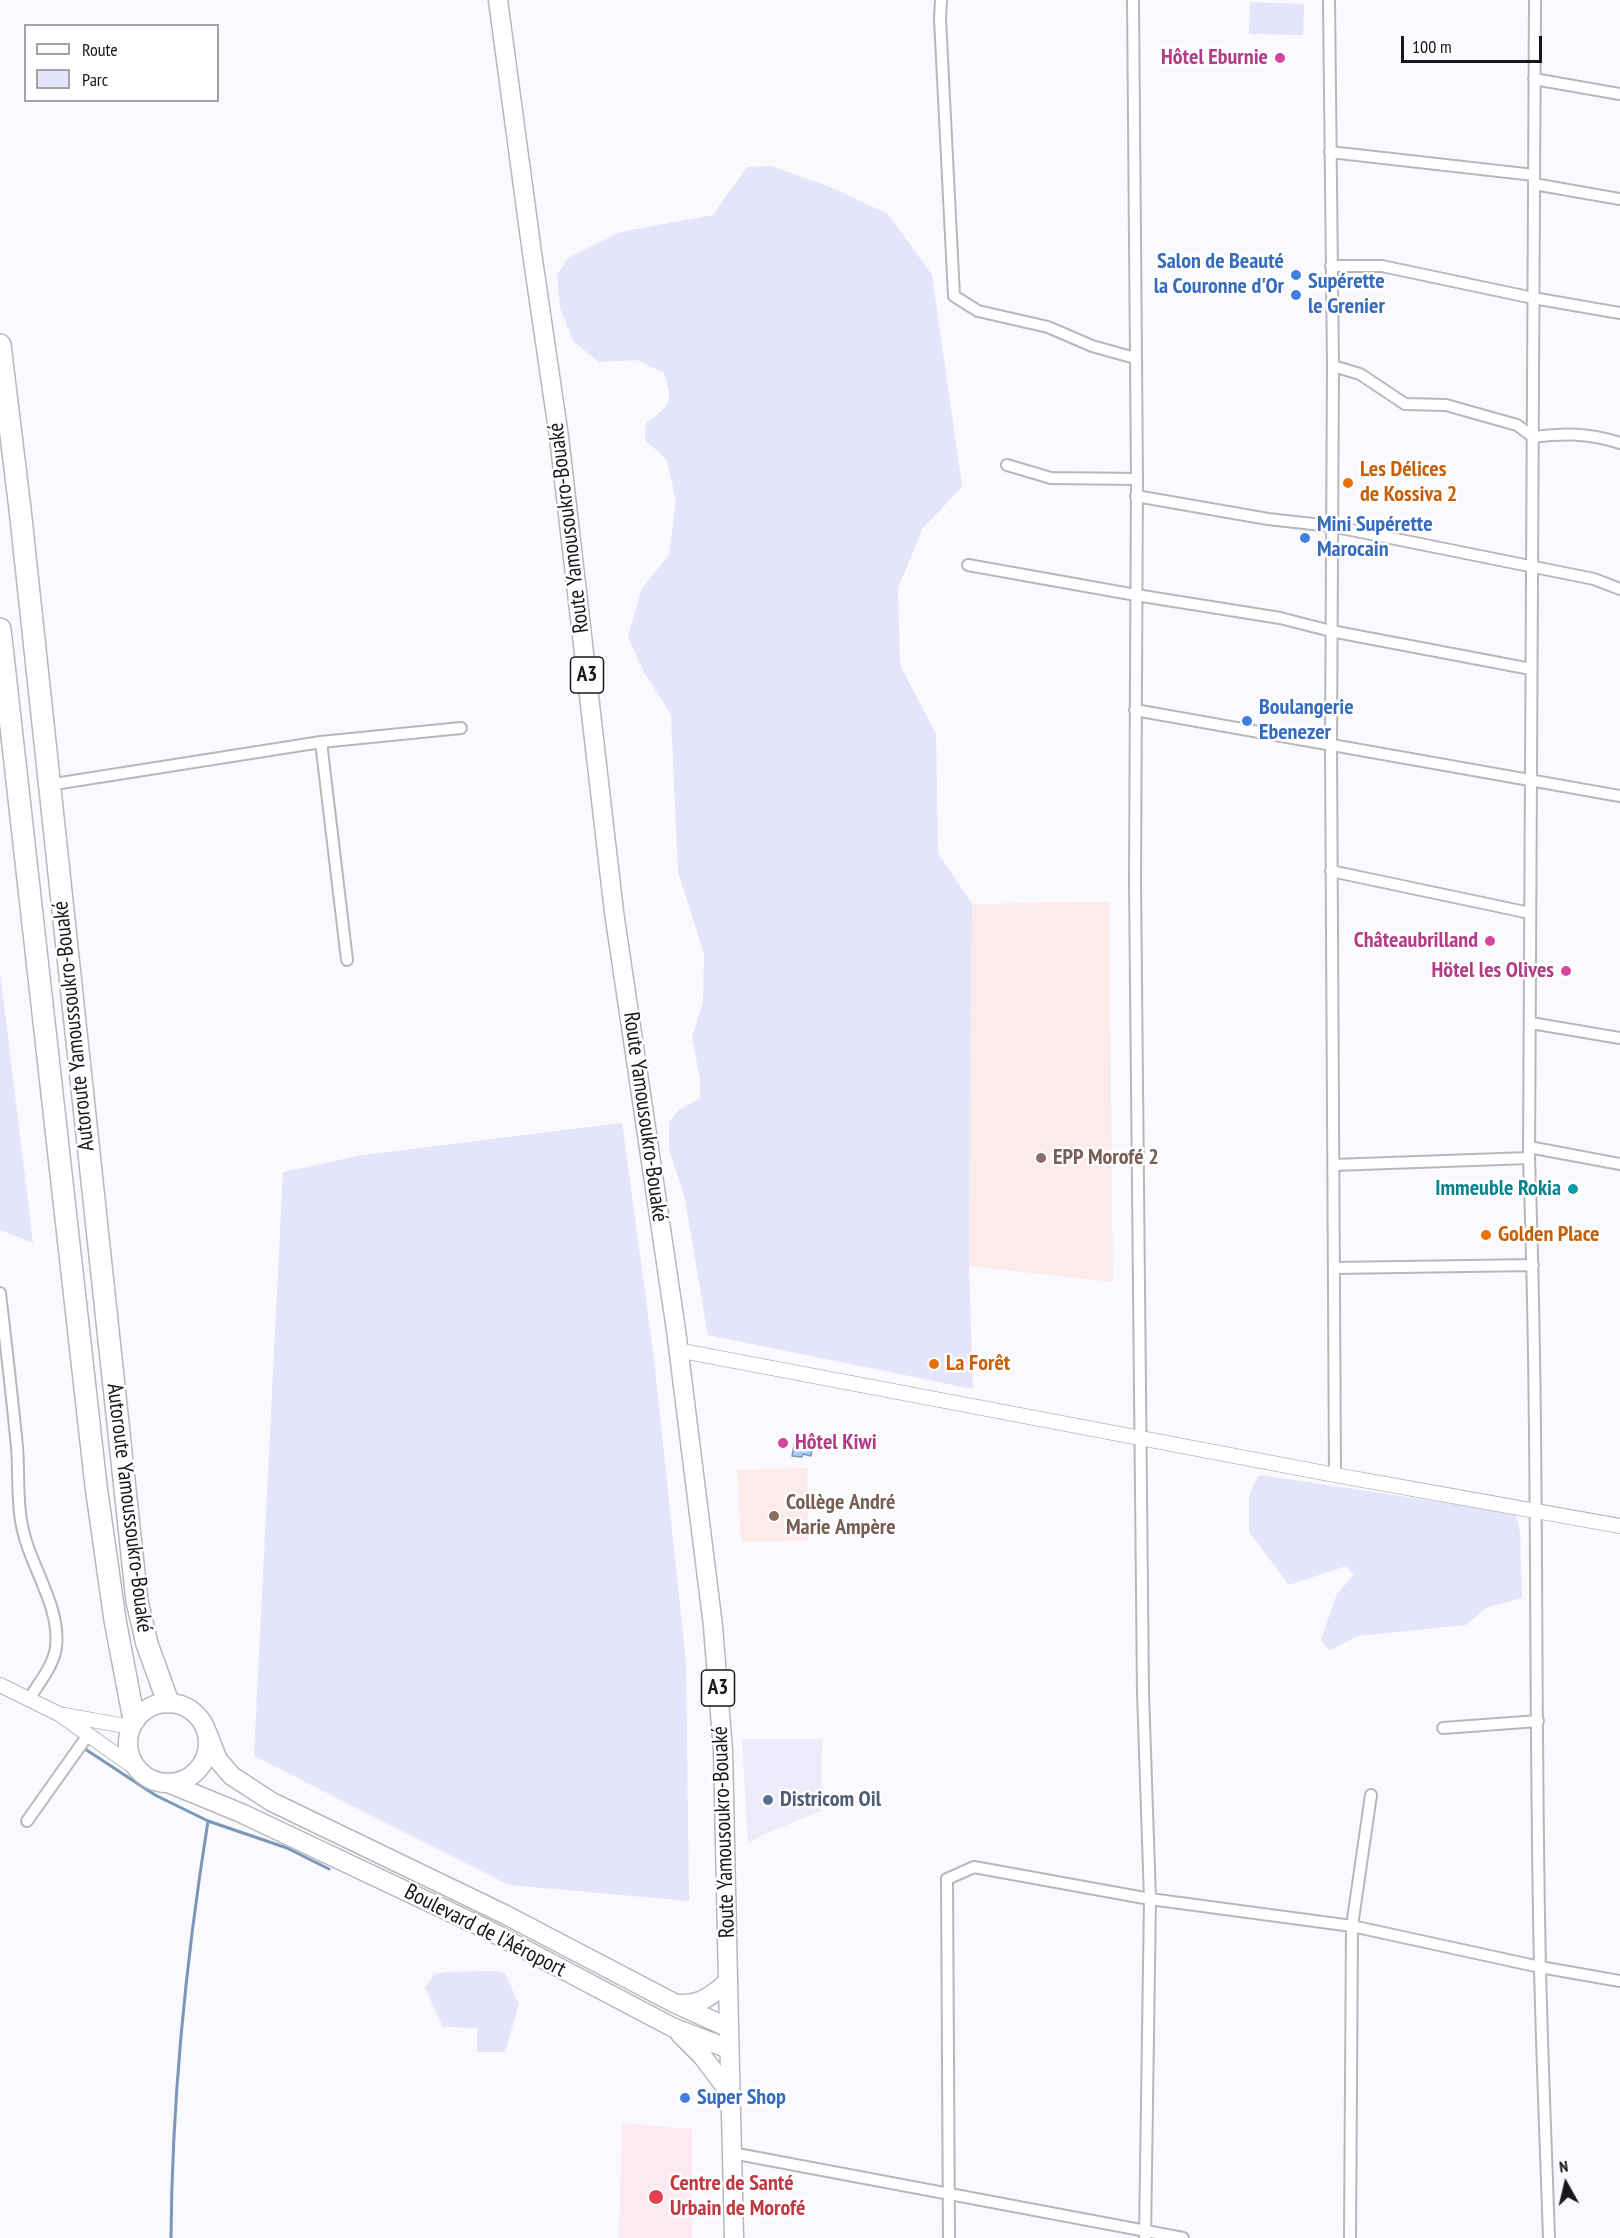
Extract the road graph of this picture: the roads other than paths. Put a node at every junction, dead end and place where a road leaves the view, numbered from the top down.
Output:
1 (498, 0) edge
2 (941, 0) edge
3 (1132, 0) edge
4 (1329, 0) edge
5 (1535, 0) edge
6 (1534, 80) junction
7 (1620, 94) edge
8 (1330, 152) junction
9 (1534, 179) junction
10 (1620, 199) edge
11 (1331, 266) junction
12 (1533, 298) junction
13 (1620, 313) edge
14 (0, 345) edge
15 (1135, 358) junction
16 (1333, 366) junction
17 (1533, 437) junction
18 (1620, 443) edge
19 (1007, 465) dead end
20 (1137, 478) junction
21 (1136, 496) junction
22 (1331, 526) junction
23 (968, 564) dead end
24 (1531, 568) junction
25 (1620, 589) edge
26 (1136, 596) junction
27 (0, 629) edge
28 (1331, 631) junction
29 (1532, 669) junction
30 (1135, 710) junction
31 (460, 728) dead end
32 (321, 742) junction
33 (1331, 746) junction
34 (1531, 782) junction
35 (48, 785) junction
36 (1620, 796) edge
37 (1331, 871) junction
38 (1530, 913) junction
39 (346, 960) dead end
40 (1531, 1023) junction
41 (1620, 1038) edge
42 (1529, 1153) junction
43 (1620, 1164) edge
44 (1333, 1165) junction
45 (1533, 1265) junction
46 (1334, 1268) junction
47 (0, 1293) edge
48 (677, 1350) junction
49 (1140, 1437) junction
50 (1335, 1475) junction
51 (1536, 1511) junction
52 (1620, 1526) edge
53 (1, 1687) edge
54 (29, 1699) junction
55 (168, 1702) junction
56 (59, 1714) junction
57 (1538, 1721) junction
58 (133, 1724) junction
59 (1443, 1728) dead end
60 (207, 1732) junction
61 (88, 1735) junction
62 (138, 1770) junction
63 (168, 1783) junction
64 (1371, 1795) dead end
65 (27, 1821) dead end
66 (1149, 1899) junction
67 (1352, 1926) junction
68 (1540, 1967) junction
69 (728, 1982) junction
70 (1620, 1982) edge
71 (676, 2004) junction
72 (672, 2027) junction
73 (729, 2028) junction
74 (729, 2049) junction
75 (730, 2094) junction
76 (732, 2153) junction
77 (949, 2194) junction
78 (1145, 2235) edge
79 (734, 2238) edge
80 (949, 2238) edge
81 (1183, 2238) edge
82 (1350, 2238) edge
83 (1549, 2238) edge

1 - 48 main road, Route Yamousoukro-Bouaké / A3
2 - 15 street
3 - 15 street
4 - 8 street
5 - 6 street
6 - 7 street
6 - 9 street
8 - 9 street
8 - 11 street
9 - 10 street
9 - 12 street
11 - 12 street
11 - 16 street
12 - 13 street
12 - 17 street
14 - 35 highway, Autoroute Yamoussoukro-Bouaké
15 - 20 street
16 - 17 street
16 - 22 street
17 - 18 street
17 - 24 street
19 - 20 street
20 - 21 street
21 - 22 street
21 - 26 street
22 - 24 street
22 - 28 street
23 - 26 street
24 - 25 street
24 - 29 street
26 - 28 street
26 - 30 street
27 - 58 highway, Autoroute Yamoussoukro-Bouaké
28 - 29 street
28 - 33 street
29 - 34 street
30 - 33 street
30 - 49 street
31 - 32 street
32 - 35 street
32 - 39 street
33 - 34 street
33 - 37 street
34 - 36 street
34 - 38 street
35 - 55 highway, Autoroute Yamoussoukro-Bouaké
37 - 38 street
37 - 44 street
38 - 40 street
40 - 41 street
40 - 42 street
42 - 43 street
42 - 44 street
42 - 45 street
44 - 46 street
45 - 46 street
45 - 51 street
46 - 50 street
47 - 54 street
48 - 49 street
48 - 69 main road, Route Yamousoukro-Bouaké / A3
49 - 50 street
49 - 66 street
50 - 51 street
51 - 52 street
51 - 57 street
53 - 54 street
54 - 56 street
55 - 58 main road
55 - 60 main road
56 - 58 street
56 - 61 street
57 - 59 street
57 - 68 street
58 - 62 main road
60 - 63 main road
60 - 71 main road, Boulevard de l'Aéroport
61 - 62 street
61 - 65 street
62 - 63 main road
63 - 72 main road, Boulevard de l'Aéroport
64 - 67 street
66 - 67 street
66 - 77 street
66 - 78 street
67 - 68 street
67 - 82 street
68 - 70 street
68 - 83 street
69 - 71 main road
69 - 73 main road, Route Yamousoukro-Bouaké / A3
71 - 73 main road, Boulevard de l'Aéroport
72 - 74 main road, Boulevard de l'Aéroport
72 - 75 main road
73 - 74 main road, Route Yamousoukro-Bouaké / A3
74 - 75 main road, Route Yamousoukro-Bouaké / A3
75 - 76 main road, Route Yamousoukro-Bouaké / A3
76 - 77 street
76 - 79 main road, Route Yamousoukro-Bouaké / A3
77 - 78 street
77 - 80 street
78 - 81 street

